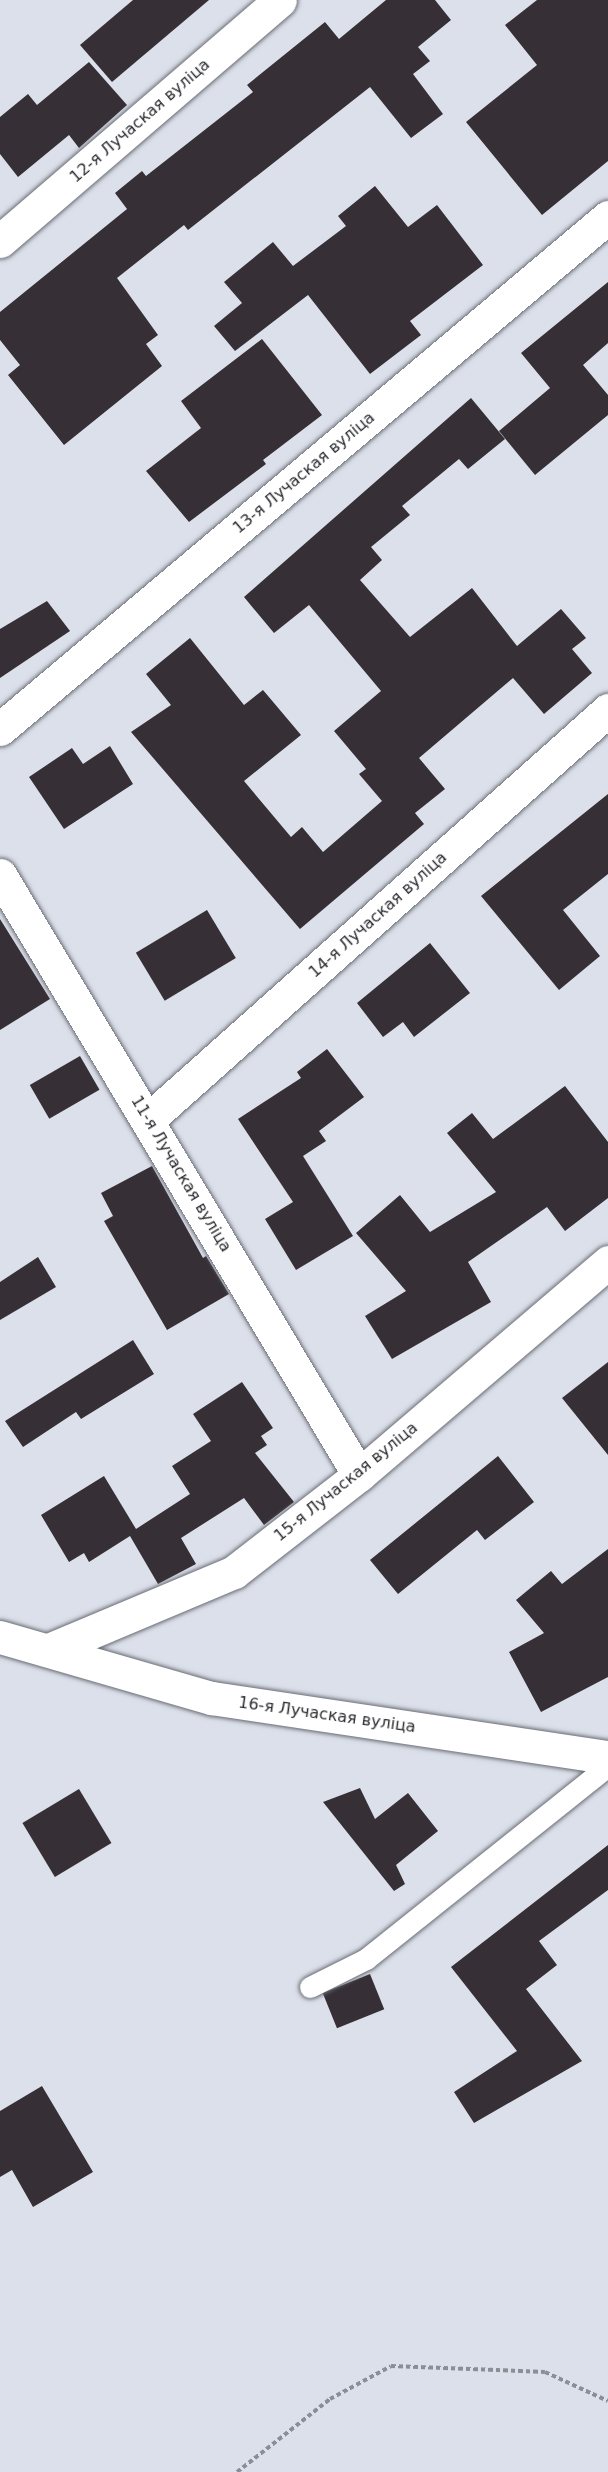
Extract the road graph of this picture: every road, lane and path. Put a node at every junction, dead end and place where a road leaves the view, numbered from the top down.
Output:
1 (280, 0) edge
2 (608, 217) edge
3 (0, 241) edge
4 (608, 710) edge
5 (0, 729) edge
6 (0, 875) edge
7 (148, 1119) junction
8 (608, 1262) edge
9 (358, 1475) junction
10 (0, 1637) edge
11 (51, 1649) junction
12 (608, 1756) edge
13 (608, 1766) edge
14 (310, 1987) dead end
15 (608, 2401) edge
16 (237, 2472) edge

1 - 3 street, 12-я Лучаская вуліца
2 - 5 street, 13-я Лучаская вуліца
4 - 7 street, 14-я Лучаская вуліца
6 - 7 street, 11-я Лучаская вуліца
7 - 9 street, 11-я Лучаская вуліца
8 - 9 street, 15-я Лучаская вуліца
9 - 11 street, 15-я Лучаская вуліца
10 - 11 street, 16-я Лучаская вуліца
11 - 12 street, 16-я Лучаская вуліца
13 - 14 lane
15 - 16 path

